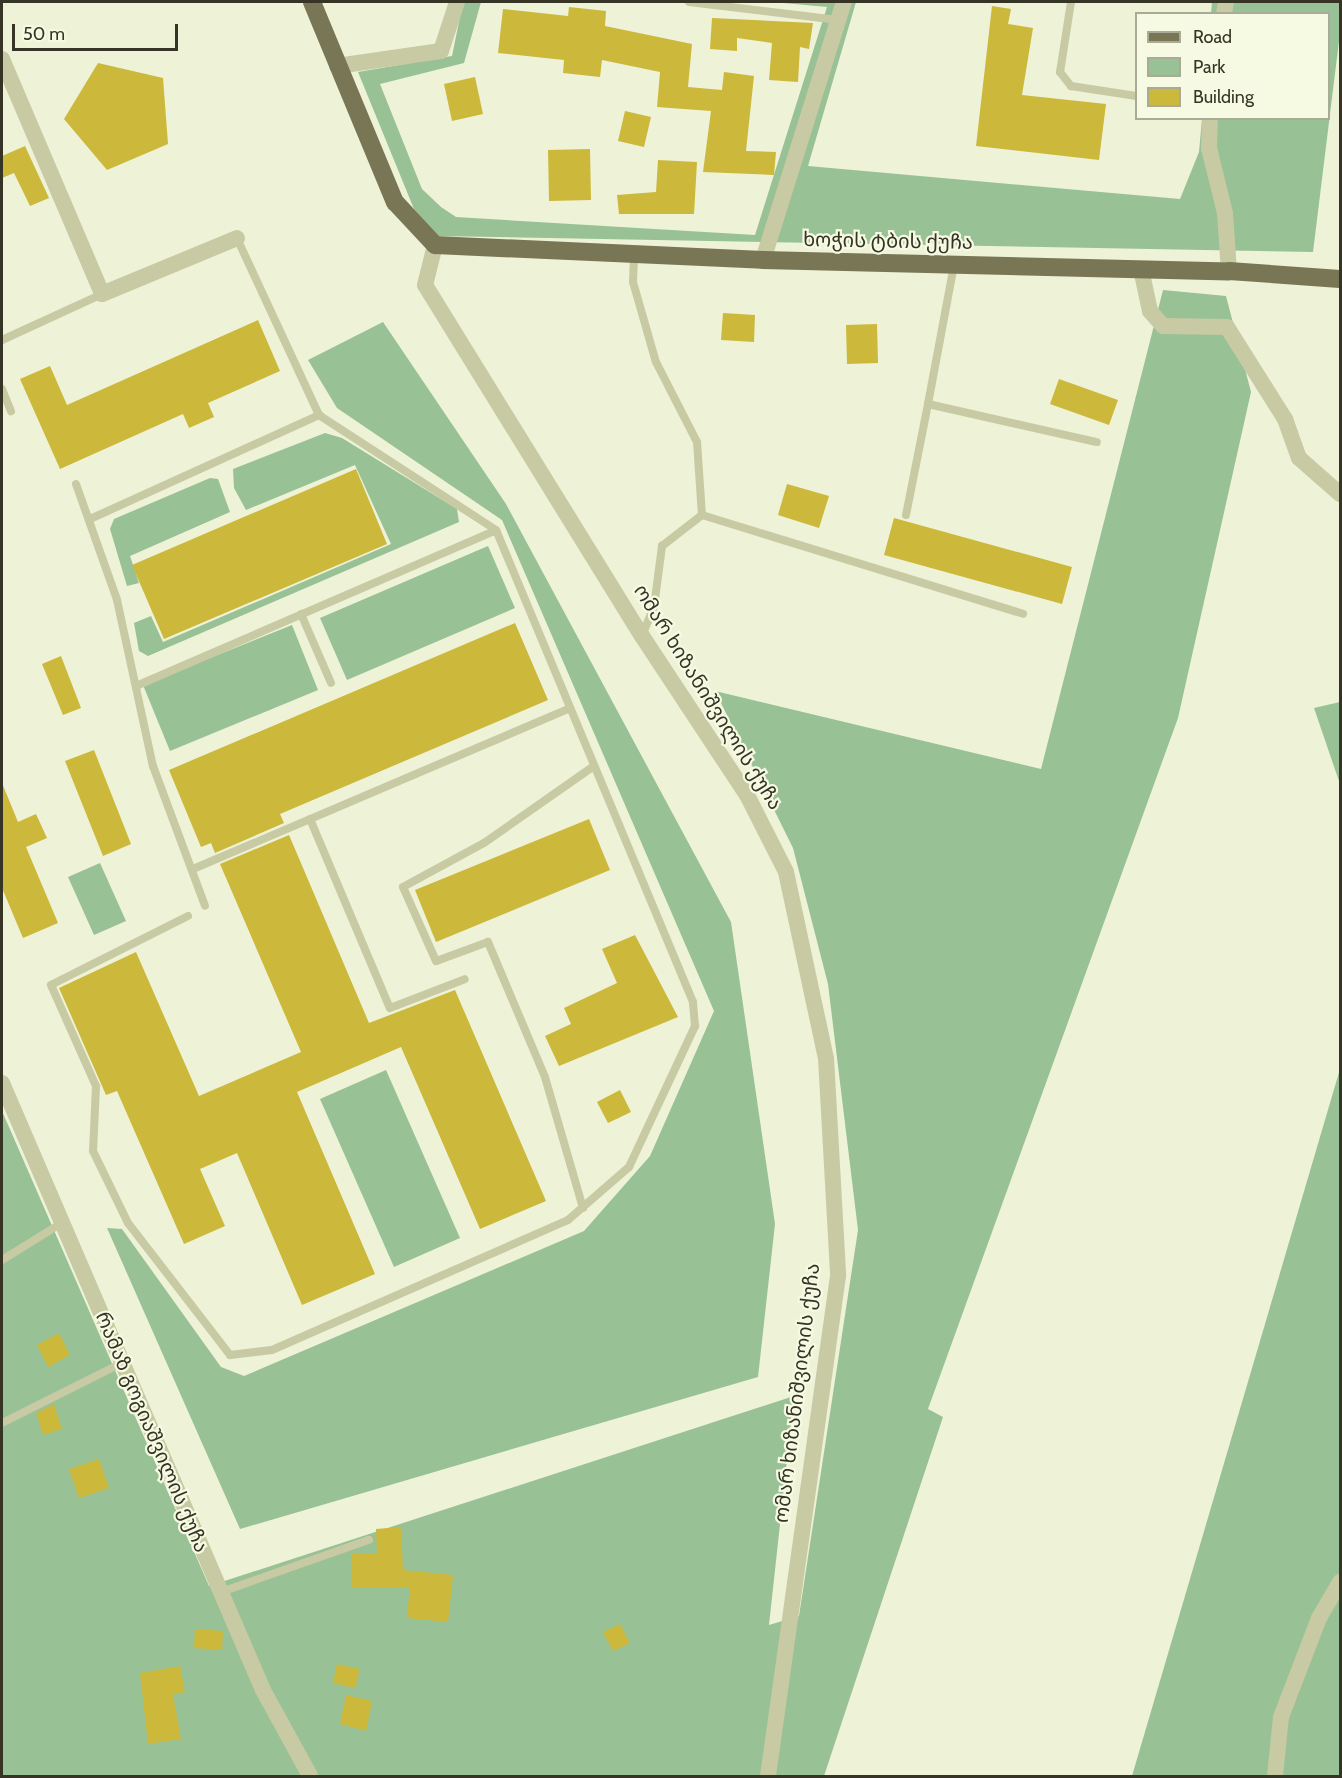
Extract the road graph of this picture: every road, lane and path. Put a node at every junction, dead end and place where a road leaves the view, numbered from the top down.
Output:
1 (312, 2) edge
2 (457, 2) edge
3 (689, 2) edge
4 (844, 2) edge
5 (1071, 2) edge
6 (838, 20) junction
7 (2, 58) edge
8 (337, 66) junction
9 (1135, 96) edge
10 (1210, 120) edge
11 (237, 238) joint
12 (435, 245) junction
13 (634, 255) junction
14 (763, 260) junction
15 (954, 265) junction
16 (1141, 269) junction
17 (1229, 271) junction
18 (1341, 279) edge
19 (102, 294) junction
20 (2, 340) edge
21 (2, 389) edge
22 (928, 404) junction
23 (11, 411) dead end
24 (319, 415) junction
25 (1097, 442) dead end
26 (76, 484) dead end
27 (1341, 494) edge
28 (702, 515) junction
29 (906, 515) dead end
30 (90, 519) junction
31 (496, 530) junction
32 (301, 614) junction
33 (1023, 614) dead end
34 (642, 636) junction
35 (331, 683) dead end
36 (135, 686) junction
37 (570, 708) junction
38 (594, 766) junction
39 (310, 819) junction
40 (193, 869) junction
41 (205, 906) dead end
42 (188, 916) dead end
43 (465, 979) dead end
44 (2, 1083) edge
45 (583, 1208) junction
46 (62, 1223) junction
47 (2, 1260) edge
48 (122, 1363) junction
49 (2, 1423) edge
50 (369, 1540) dead end
51 (1341, 1582) edge
52 (221, 1592) junction
53 (310, 1776) edge
54 (768, 1776) edge
55 (1275, 1776) edge

1 - 8 main road
2 - 8 street
3 - 6 lane
4 - 6 street
5 - 9 lane
6 - 14 street
7 - 19 street
8 - 12 main road
10 - 17 street
11 - 19 street
11 - 24 lane
12 - 13 main road, ხოჭის ტბის ქუჩა
12 - 34 street, ომარ ხიზანიშვილის ქუჩა
13 - 14 main road, ხოჭის ტბის ქუჩა
13 - 28 lane
14 - 15 main road, ხოჭის ტბის ქუჩა
15 - 16 main road, ხოჭის ტბის ქუჩა
15 - 22 lane
16 - 17 main road, ხოჭის ტბის ქუჩა
16 - 27 street
17 - 18 main road, ხოჭის ტბის ქუჩა
19 - 20 lane
21 - 23 lane
22 - 25 lane
22 - 29 lane
24 - 30 lane
24 - 31 lane
26 - 30 lane
28 - 33 lane
28 - 34 lane
30 - 36 lane
31 - 32 lane
31 - 37 lane
32 - 35 lane
32 - 36 lane
34 - 54 street, ომარ ხიზანიშვილის ქუჩა
36 - 40 lane
37 - 38 lane
37 - 39 lane
38 - 45 lane
38 - 45 lane
39 - 40 lane
39 - 43 lane
40 - 41 lane
42 - 45 lane
44 - 46 street, რამაზ გოგიაშვილის ქუჩა
46 - 47 lane
46 - 48 street, რამაზ გოგიაშვილის ქუჩა
48 - 49 lane
48 - 52 street, რამაზ გოგიაშვილის ქუჩა
50 - 52 lane
51 - 55 street
52 - 53 street, რამაზ გოგიაშვილის ქუჩა

